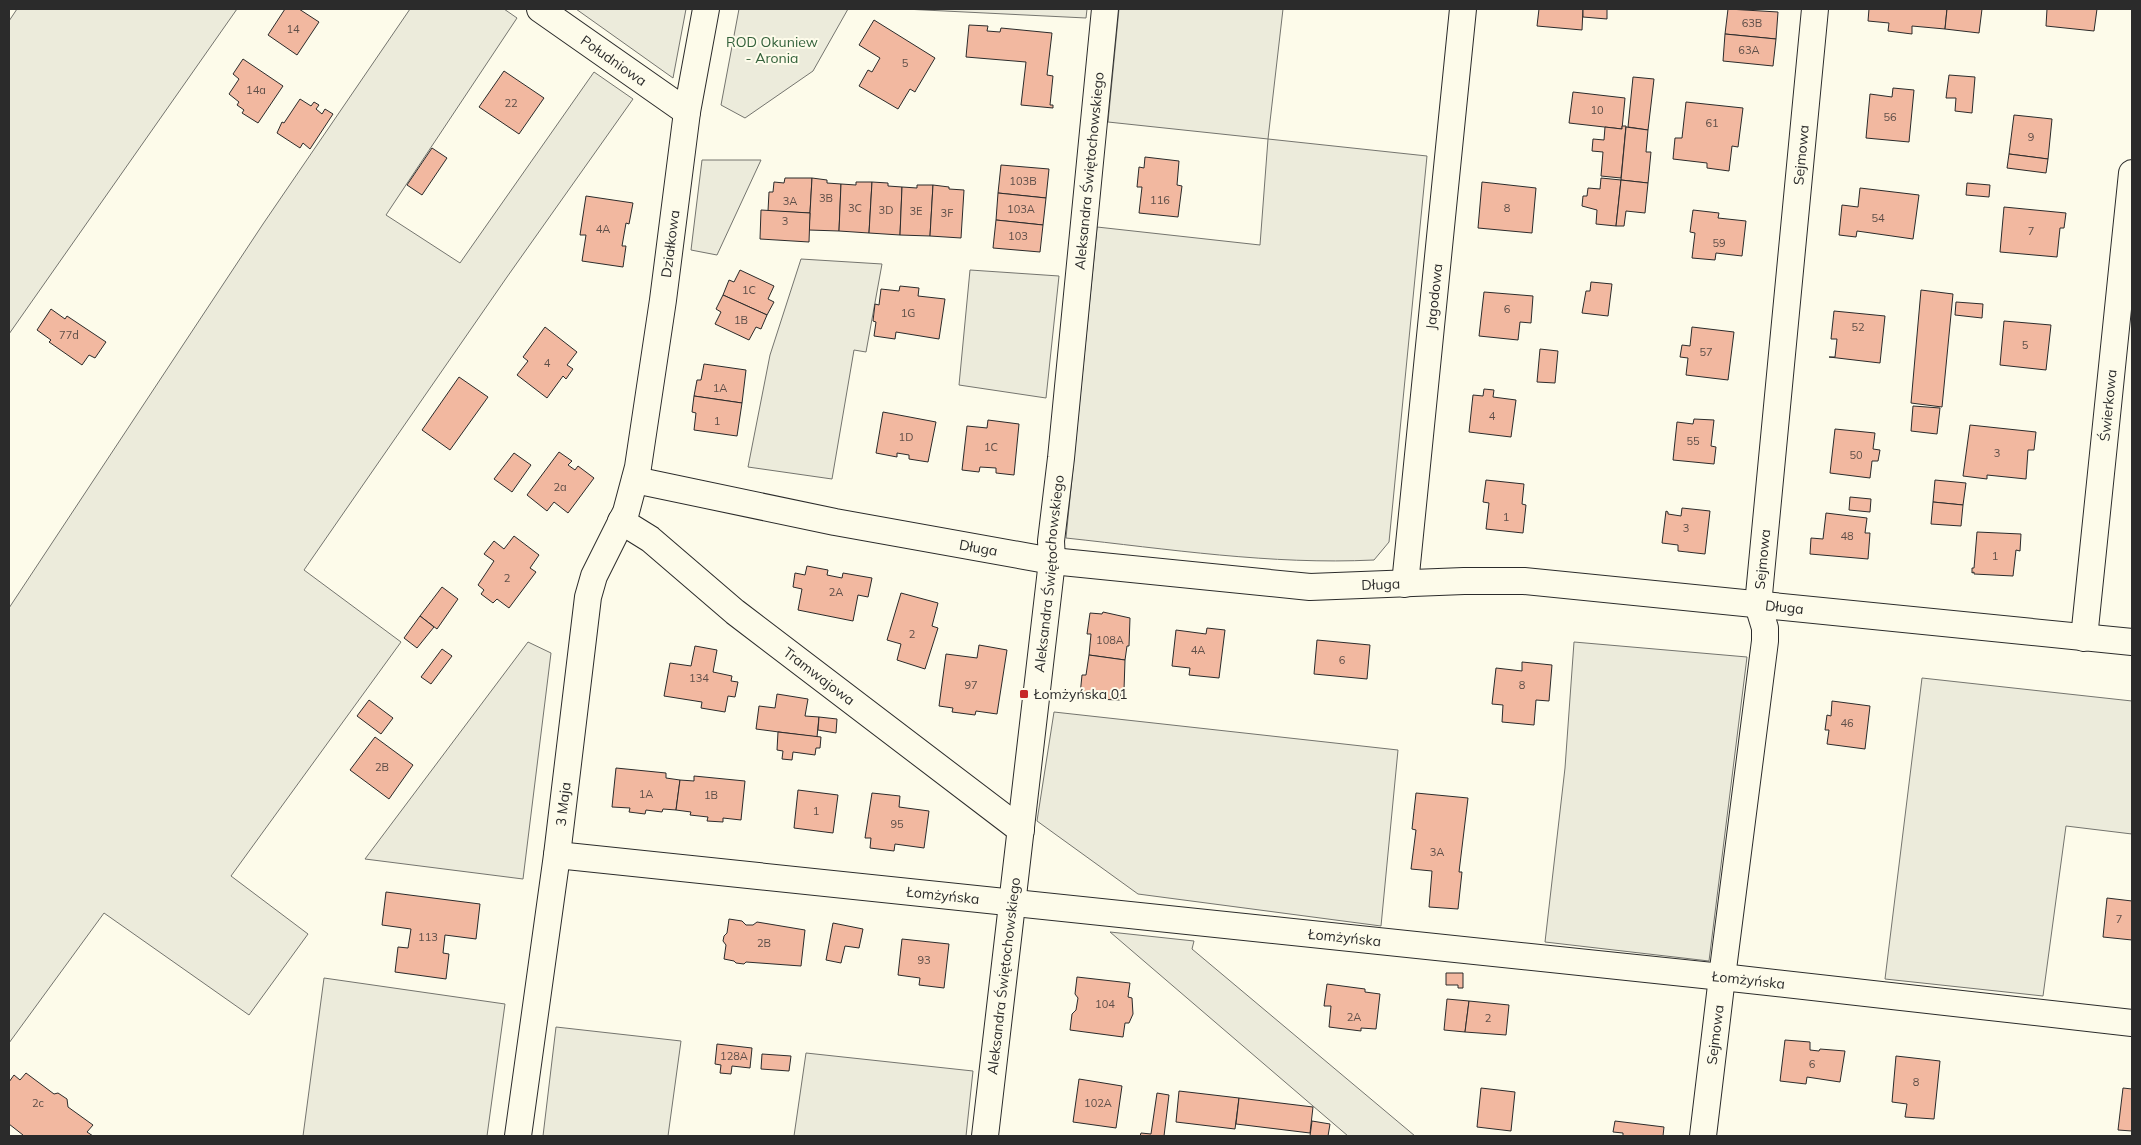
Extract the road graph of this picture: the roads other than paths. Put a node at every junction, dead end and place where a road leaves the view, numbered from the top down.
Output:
1 (540, 9) edge
2 (706, 9) edge
3 (1105, 9) edge
4 (1463, 9) edge
5 (1815, 9) edge
6 (687, 112) junction
7 (2132, 173) edge
8 (635, 480) junction
9 (621, 521) junction
10 (1052, 561) junction
11 (1405, 584) junction
12 (1758, 605) junction
13 (2084, 638) junction
14 (2132, 642) edge
15 (1021, 830) junction
16 (557, 855) junction
17 (1013, 903) junction
18 (1722, 976) junction
19 (2132, 1023) edge
20 (518, 1136) edge
21 (986, 1136) edge
22 (1704, 1136) edge

1 - 6 street, Południowa
2 - 6 street, Działkowa
3 - 10 street, Aleksandra Świętochowskiego
4 - 11 street, Jagodowa
5 - 12 street, Sejmowa
6 - 8 street, Działkowa
7 - 13 street, Świerkowa
8 - 9 street, 3 Maja
8 - 10 street, Długa
9 - 15 street, Tramwajowa
9 - 16 street, 3 Maja
10 - 11 street, Długa
10 - 15 street, Aleksandra Świętochowskiego
11 - 12 street, Długa
12 - 13 street, Długa
12 - 18 street, Sejmowa
13 - 14 street, Długa
15 - 17 street, Aleksandra Świętochowskiego
16 - 17 street, Łomżyńska
16 - 20 street, 3 Maja
17 - 18 street, Łomżyńska
17 - 21 street, Aleksandra Świętochowskiego
18 - 19 street, Łomżyńska
18 - 22 street, Sejmowa

